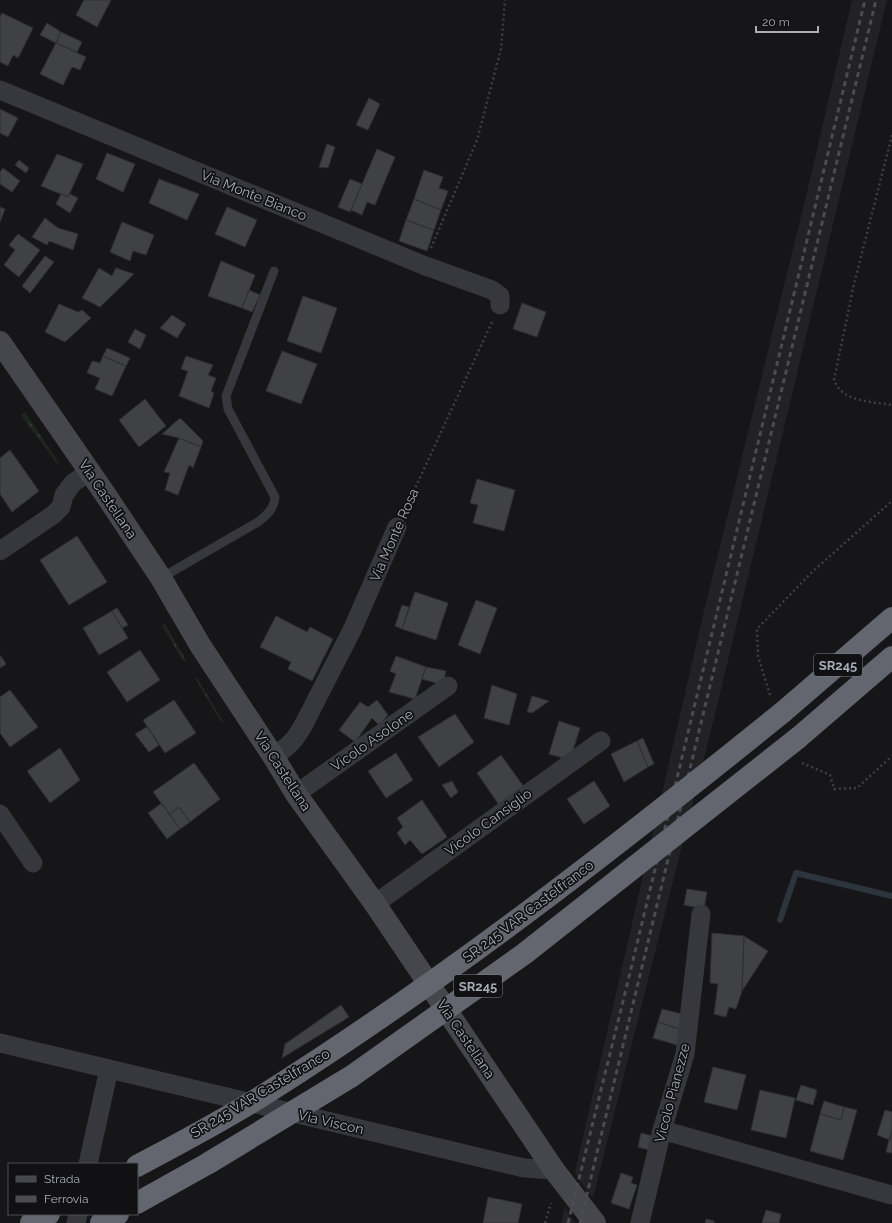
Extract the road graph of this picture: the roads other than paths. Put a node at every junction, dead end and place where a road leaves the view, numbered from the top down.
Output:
1 (0, 90) edge
2 (274, 271) dead end
3 (500, 305) road end
4 (0, 342) edge
5 (90, 471) junction
6 (397, 526) road end
7 (0, 551) edge
8 (161, 578) junction
9 (892, 618) edge
10 (892, 657) edge
11 (448, 686) dead end
12 (601, 741) dead end
13 (273, 756) junction
14 (296, 794) junction
15 (0, 814) edge
16 (33, 863) dead end
17 (375, 904) junction
18 (701, 914) dead end
19 (0, 1043) edge
20 (108, 1069) junction
21 (662, 1130) junction
22 (88, 1163) edge
23 (138, 1165) edge
24 (554, 1170) junction
25 (892, 1195) edge
26 (138, 1202) edge
27 (47, 1215) edge
28 (116, 1215) edge
29 (31, 1223) edge
30 (101, 1223) edge
31 (595, 1223) edge
32 (640, 1223) edge

1 - 3 street, Via Monte Bianco
2 - 8 lane
4 - 5 street, Via Castellana
5 - 7 street
5 - 8 street, Via Castellana
6 - 13 street, Via Monte Rosa
8 - 13 street, Via Castellana
9 - 23 highway, SR 245 VAR Castelfranco / SR245, bridge
10 - 26 highway, SR245, bridge
11 - 14 street, Vicolo Asolone
12 - 17 street, Vicolo Cansiglio
13 - 14 street, Via Castellana
14 - 17 street, Via Castellana
15 - 16 street
17 - 24 street, Via Castellana
18 - 21 street, Vicolo Pianezze
19 - 20 street, Via Viscon
20 - 22 street
20 - 24 street, Via Viscon
21 - 25 street
21 - 32 street, Vicolo Pianezze
24 - 31 street, Via Castellana
27 - 29 highway
28 - 30 highway

